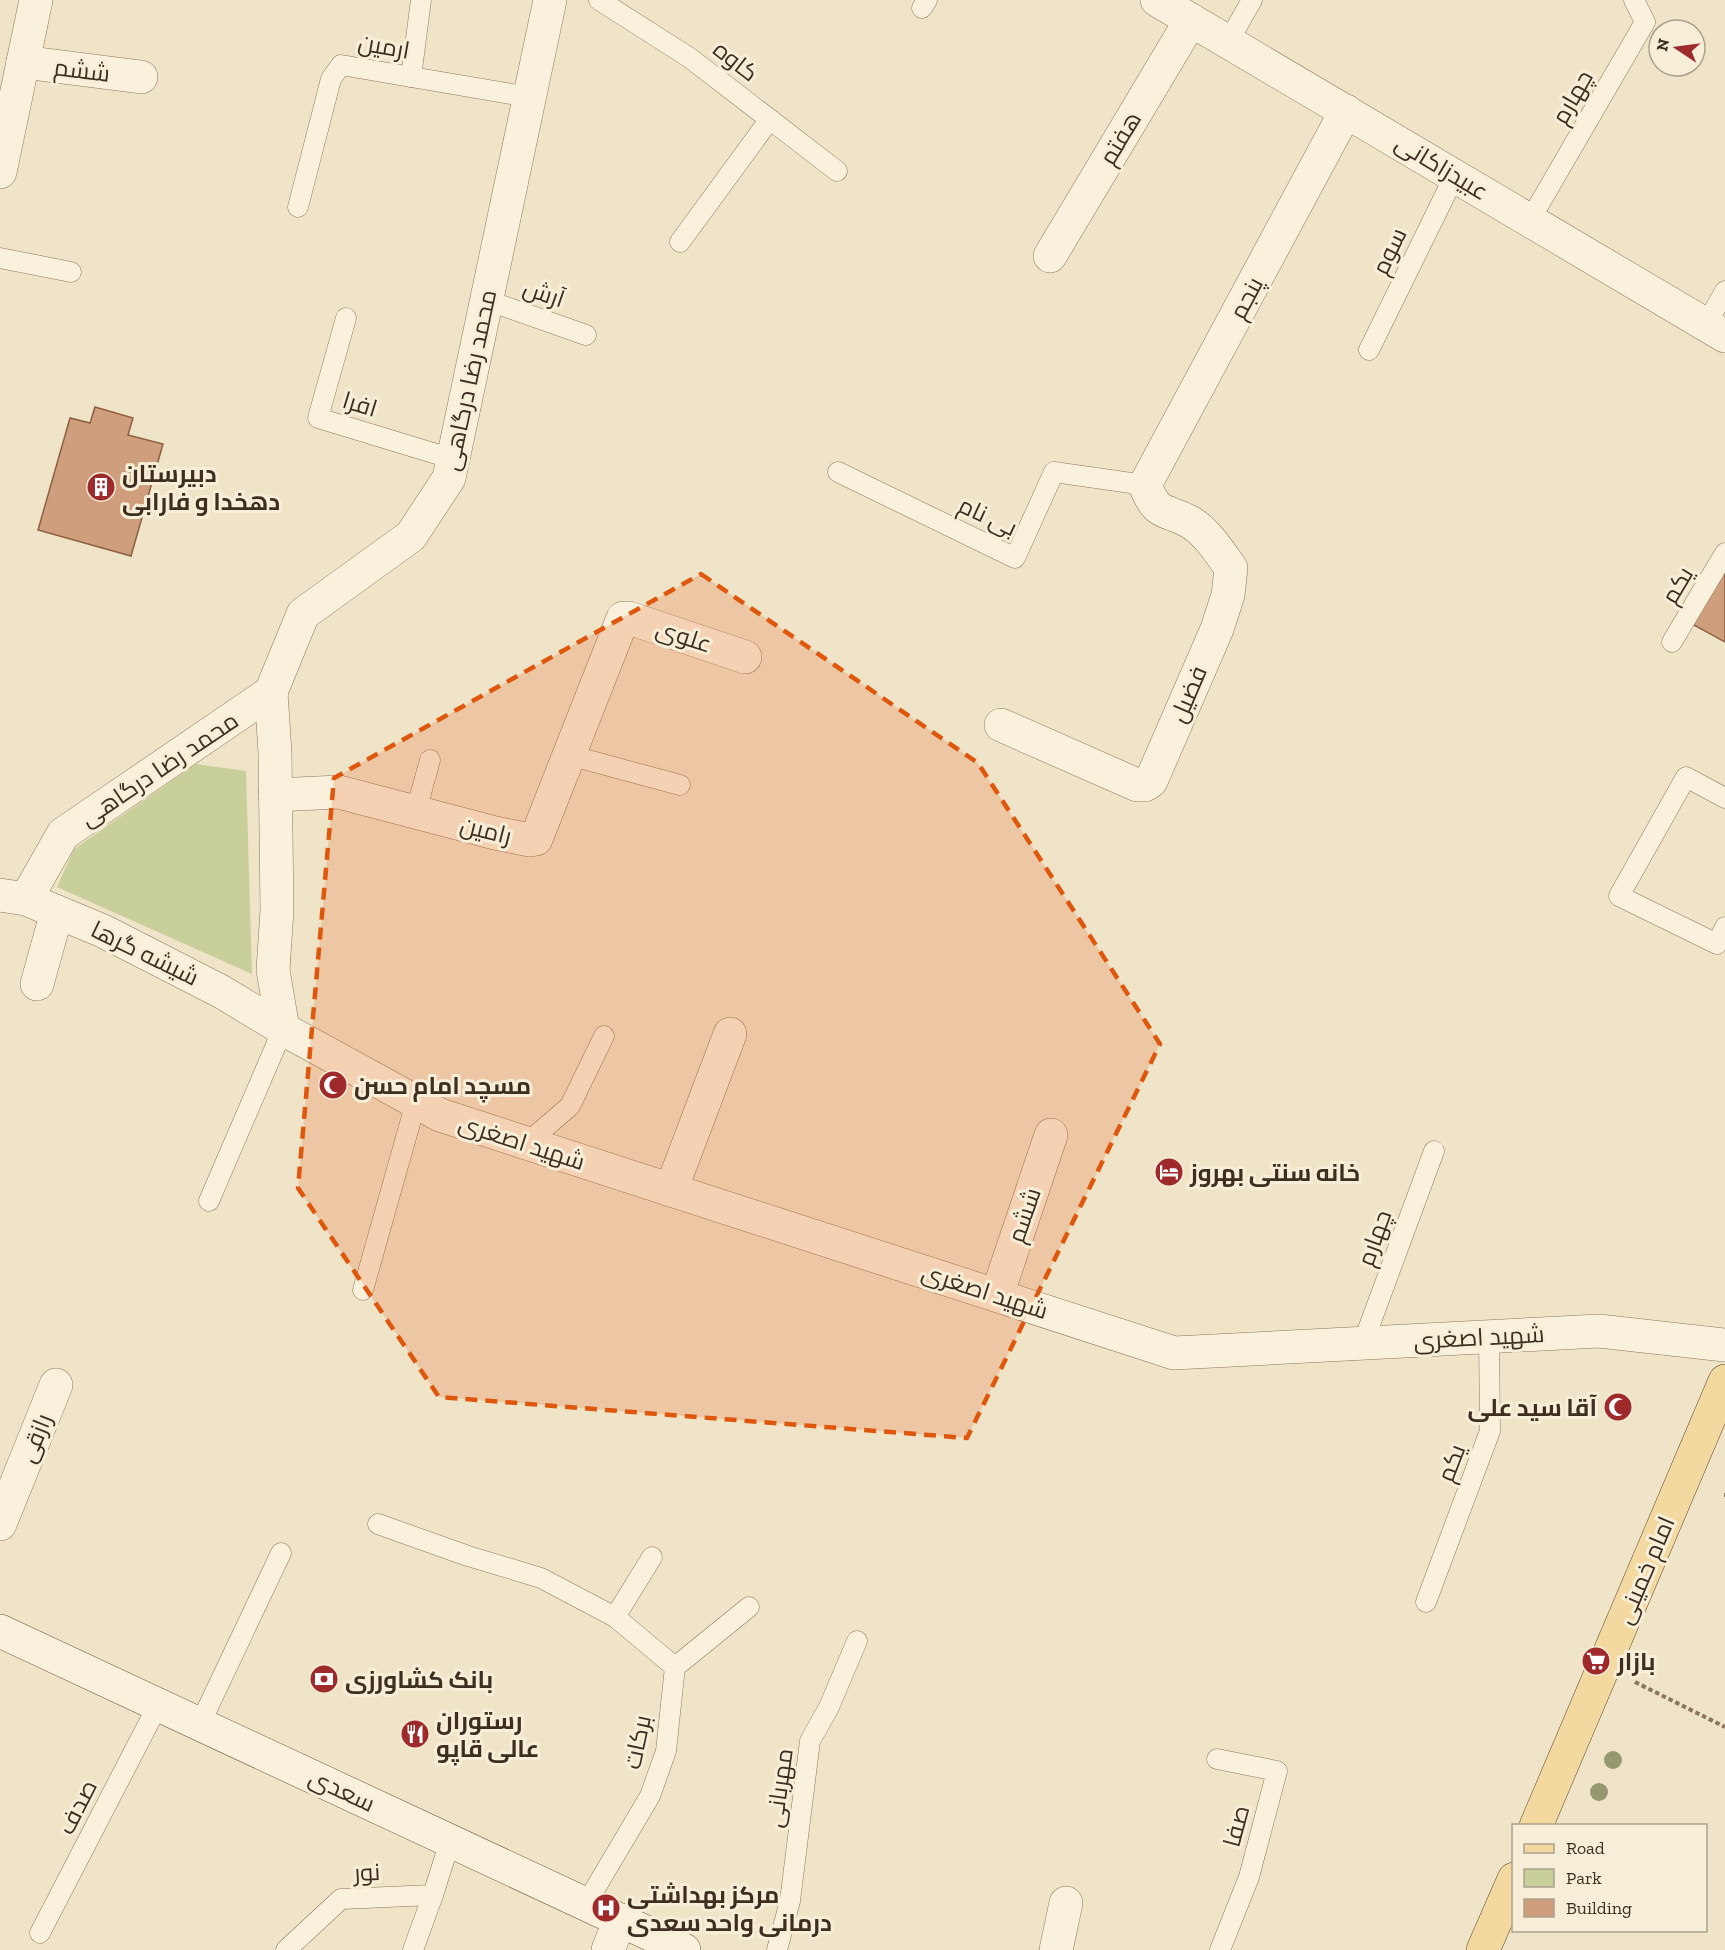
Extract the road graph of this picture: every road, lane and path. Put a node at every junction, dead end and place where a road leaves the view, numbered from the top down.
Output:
1 (36, 0) edge
2 (421, 0) edge
3 (550, 0) edge
4 (599, 0) edge
5 (1157, 0) edge
6 (1252, 0) edge
7 (1634, 0) edge
8 (1191, 20) junction
9 (1228, 42) junction
10 (23, 62) junction
11 (141, 77) dead end
12 (411, 77) junction
13 (529, 97) junction
14 (1346, 111) junction
15 (770, 119) junction
16 (837, 171) dead end
17 (0, 172) edge
18 (1455, 175) junction
19 (298, 207) dead end
20 (1530, 220) junction
21 (680, 242) dead end
22 (1050, 256) dead end
23 (0, 258) edge
24 (71, 272) dead end
25 (1725, 291) edge
26 (486, 300) junction
27 (346, 318) dead end
28 (1716, 331) edge
29 (586, 335) dead end
30 (1369, 350) dead end
31 (453, 459) junction
32 (838, 472) dead end
33 (1145, 485) junction
34 (1725, 554) edge
35 (623, 618) joint
36 (1672, 642) dead end
37 (745, 657) dead end
38 (271, 692) junction
39 (1001, 725) dead end
40 (569, 756) junction
41 (430, 760) dead end
42 (680, 785) dead end
43 (275, 795) junction
44 (1725, 798) edge
45 (416, 811) junction
46 (13, 897) edge
47 (57, 912) junction
48 (1725, 927) edge
49 (37, 984) dead end
50 (283, 1029) junction
51 (730, 1034) dead end
52 (604, 1036) dead end
53 (417, 1102) junction
54 (1051, 1135) dead end
55 (527, 1143) junction
56 (1434, 1151) dead end
57 (671, 1190) junction
58 (209, 1201) dead end
59 (363, 1290) dead end
60 (997, 1295) junction
61 (1489, 1336) junction
62 (1363, 1343) junction
63 (1725, 1345) edge
64 (1725, 1381) edge
65 (56, 1385) dead end
66 (1725, 1435) edge
67 (0, 1524) edge
68 (378, 1524) dead end
69 (281, 1554) dead end
70 (652, 1557) dead end
71 (1426, 1602) dead end
72 (749, 1607) dead end
73 (615, 1617) junction
74 (6, 1638) edge
75 (857, 1641) dead end
76 (675, 1667) junction
77 (1641, 1686) dead end
78 (158, 1705) junction
79 (200, 1724) junction
80 (1725, 1727) edge
81 (1217, 1759) dead end
82 (1537, 1824) edge
83 (1560, 1824) edge
84 (450, 1841) junction
85 (1512, 1884) edge
86 (434, 1895) junction
87 (1066, 1903) dead end
88 (586, 1904) junction
89 (620, 1920) junction
90 (1513, 1932) edge
91 (40, 1933) dead end
92 (286, 1950) edge
93 (413, 1950) edge
94 (608, 1950) edge
95 (684, 1950) edge
96 (777, 1950) edge
97 (1056, 1950) edge
98 (1220, 1950) edge
99 (1483, 1950) edge
100 (1506, 1950) edge

1 - 10 street
2 - 12 lane
3 - 13 street, محمد رضا درگاهی
4 - 15 lane, کاوه
5 - 8 street, عبیدزاکانی
6 - 9 lane
7 - 20 lane, چهارم
8 - 9 street, عبیدزاکانی
8 - 22 street, هفتم
9 - 14 street, عبیدزاکانی
10 - 11 street, ششم
10 - 17 street
12 - 13 lane, ارمین
12 - 19 lane, ارمین
13 - 26 street, محمد رضا درگاهی
14 - 18 street, عبیدزاکانی
14 - 33 street, پنجم
15 - 16 lane, کاوه
15 - 21 lane
18 - 20 street, عبیدزاکانی
18 - 30 lane, سوم
20 - 28 street, عبیدزاکانی
23 - 24 lane
25 - 28 lane
26 - 29 lane, آرش
26 - 31 street, محمد رضا درگاهی
27 - 31 lane, افرا
31 - 38 street, محمد رضا درگاهی
32 - 33 lane, بی نام
33 - 39 street, فضیل
34 - 36 lane, یکم
35 - 37 street, علوی
35 - 40 street, رامین
38 - 43 street
38 - 46 street, محمد رضا درگاهی
40 - 42 lane
40 - 45 street, رامین
41 - 45 lane
43 - 45 street, رامین
43 - 50 street
44 - 48 lane
46 - 47 street, شیشه گرها
47 - 49 street
47 - 50 street, شیشه گرها
50 - 53 street, شهید اصغری
50 - 58 lane
51 - 57 street
52 - 55 lane
53 - 55 street, شهید اصغری
53 - 59 lane
54 - 60 street, ششم
55 - 57 street, شهید اصغری
56 - 62 lane, چهارم
57 - 60 street, شهید اصغری
60 - 62 street, شهید اصغری
61 - 62 street, شهید اصغری
61 - 63 street, شهید اصغری
61 - 71 lane, یکم
64 - 82 main road, امام خمینی
65 - 67 street, رازقی
66 - 83 main road, امام خمینی
68 - 73 lane
69 - 79 lane
70 - 73 lane
72 - 76 lane
73 - 76 lane
74 - 78 street, سعدی
75 - 96 lane, مهربانی
76 - 88 lane, برکات
77 - 80 path
78 - 79 street, سعدی
78 - 91 lane, صدف
79 - 84 street, سعدی
81 - 98 lane, صفا
84 - 86 lane
84 - 88 street, سعدی
85 - 99 main road
86 - 92 lane, نور
86 - 93 lane
87 - 97 street
88 - 89 street, سعدی
89 - 94 street
89 - 95 street, سعدی
90 - 100 main road

